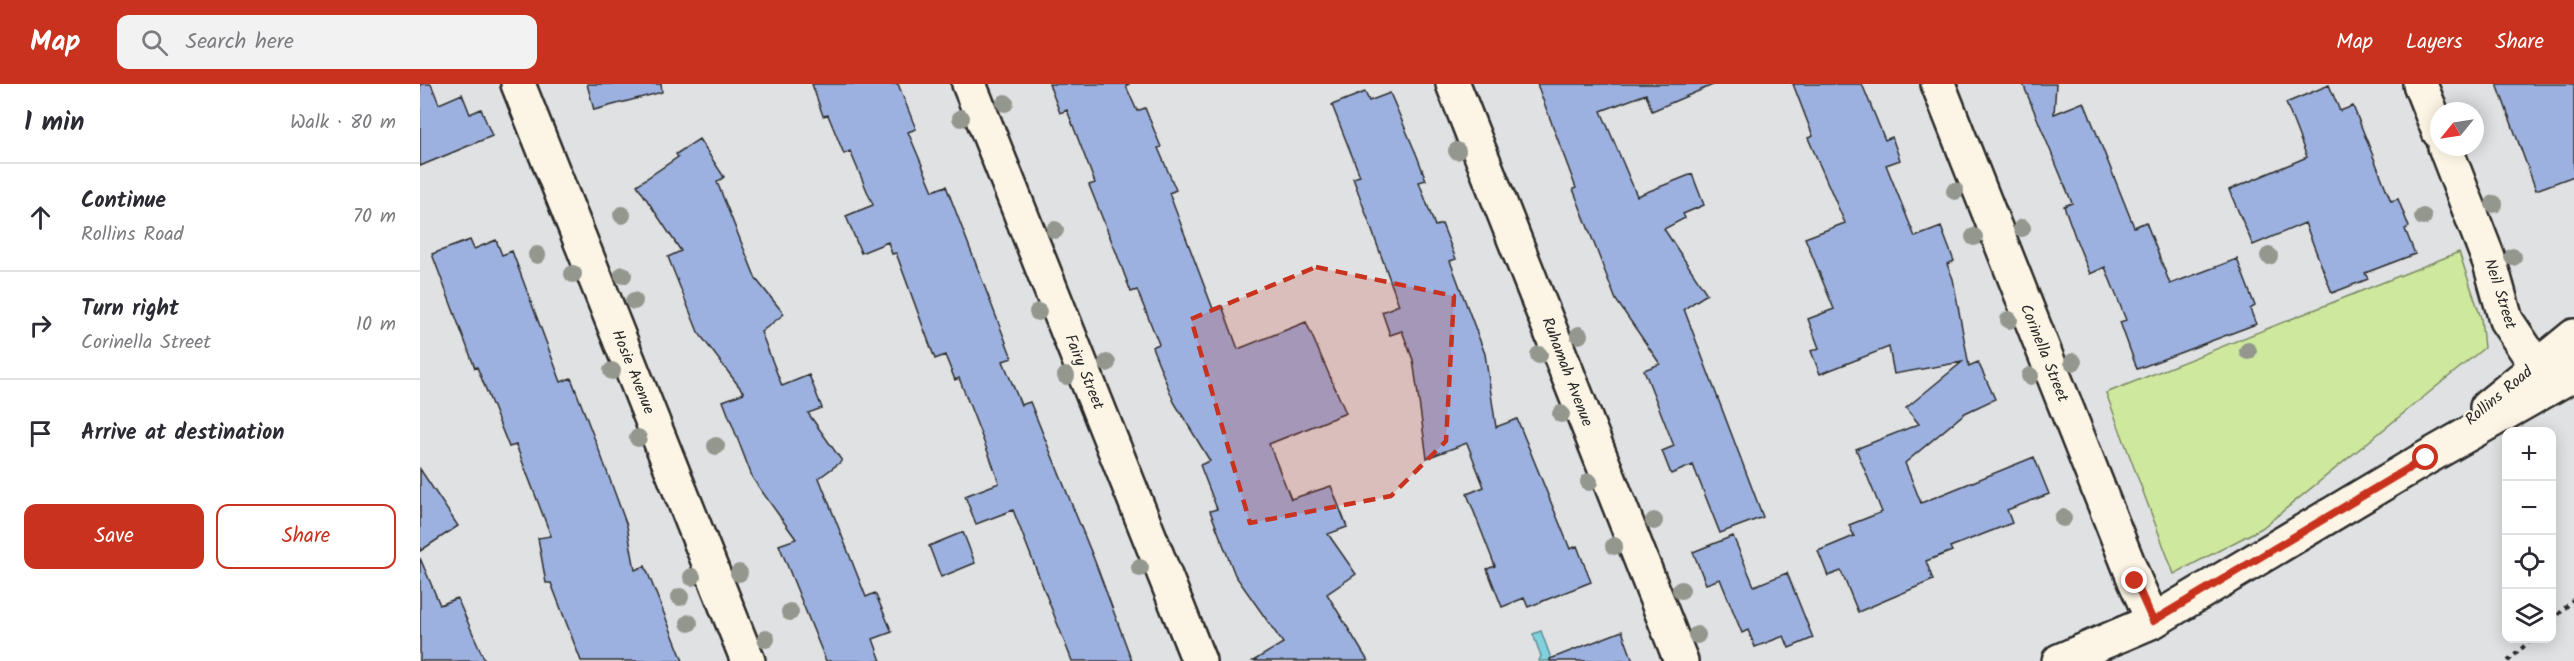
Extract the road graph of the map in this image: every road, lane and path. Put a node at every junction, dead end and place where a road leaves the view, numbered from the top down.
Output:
1 (518, 84) edge
2 (969, 84) edge
3 (1453, 84) edge
4 (1938, 84) edge
5 (2420, 84) edge
6 (2430, 109) edge
7 (2449, 156) edge
8 (2562, 358) edge
9 (2574, 599) edge
10 (2556, 617) edge
11 (2153, 621) junction
12 (2528, 643) edge
13 (748, 661) edge
14 (1199, 661) edge
15 (1681, 661) edge
16 (2060, 661) edge
17 (2508, 661) edge

1 - 13 street, Hosie Avenue
2 - 14 street, Fairy Street
3 - 15 street, Ruhamah Avenue
4 - 11 street, Corinella Street
5 - 6 street
7 - 8 street, Neil Street
8 - 11 street, Rollins Road
9 - 10 path
11 - 16 street, Rollins Road
12 - 17 path

